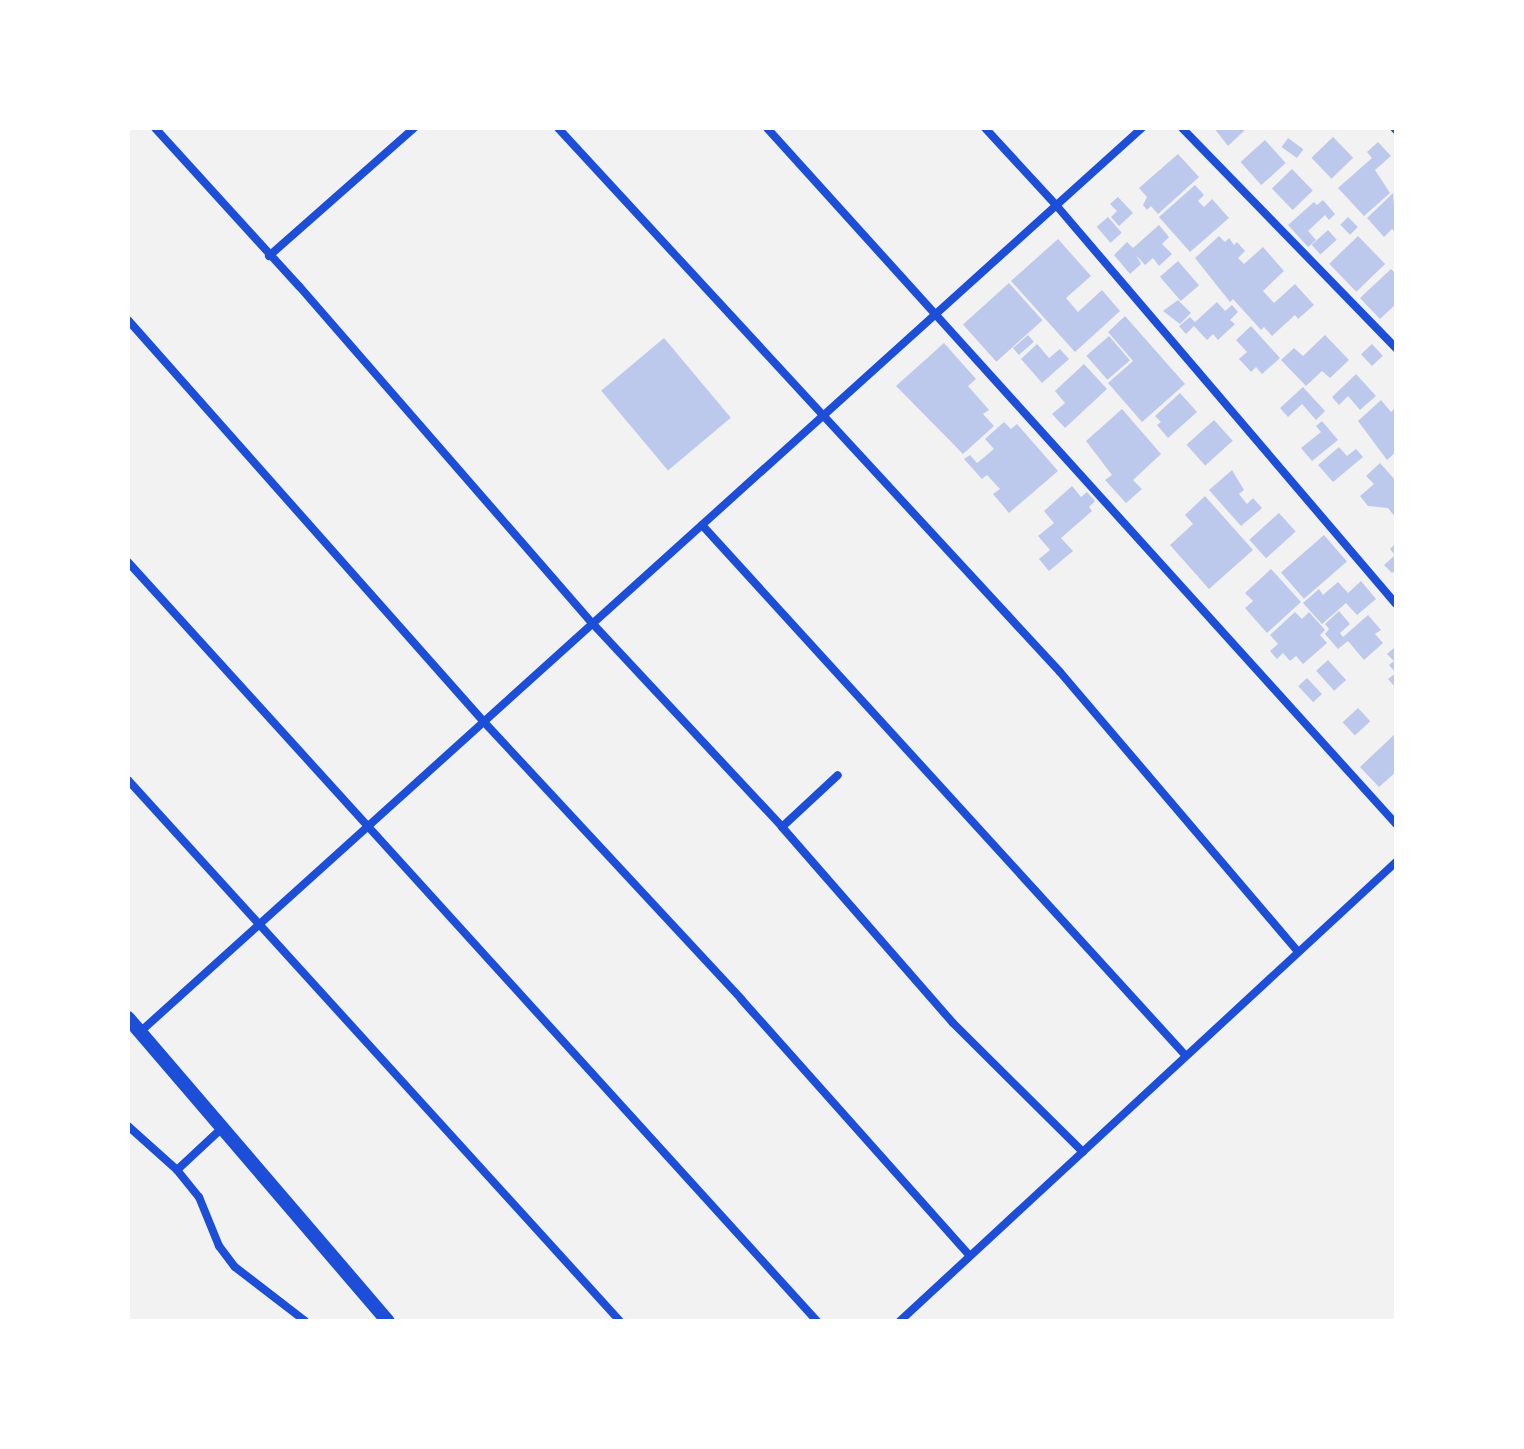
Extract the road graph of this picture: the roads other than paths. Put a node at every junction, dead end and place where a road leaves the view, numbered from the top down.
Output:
1 (155, 128) edge
2 (414, 128) edge
3 (558, 128) edge
4 (767, 128) edge
5 (985, 128) edge
6 (1142, 128) edge
7 (1182, 128) edge
8 (1056, 205) junction
9 (269, 256) junction
10 (935, 315) junction
11 (128, 320) edge
12 (1396, 348) edge
13 (823, 416) junction
14 (702, 525) junction
15 (128, 562) edge
16 (1396, 604) edge
17 (593, 624) junction
18 (484, 722) junction
19 (838, 775) dead end
20 (128, 780) edge
21 (1396, 824) edge
22 (782, 827) junction
23 (367, 828) junction
24 (1396, 862) edge
25 (258, 925) junction
26 (1298, 952) junction
27 (128, 1018) edge
28 (140, 1032) junction
29 (1186, 1056) junction
30 (128, 1126) edge
31 (222, 1128) junction
32 (1083, 1152) junction
33 (177, 1170) junction
34 (970, 1256) junction
35 (305, 1321) edge
36 (388, 1321) edge
37 (620, 1321) edge
38 (817, 1321) edge
39 (900, 1321) edge

1 - 9 street
2 - 9 street
3 - 13 street
4 - 10 street
5 - 8 street
6 - 8 street
7 - 12 street
8 - 10 street
8 - 16 street
9 - 17 street
10 - 13 street
10 - 21 street
11 - 18 street
13 - 14 street
13 - 26 street
14 - 17 street
14 - 29 street
15 - 23 street
17 - 18 street
17 - 22 street
18 - 23 street
18 - 34 street
19 - 22 street
20 - 25 street
22 - 32 street
23 - 25 street
23 - 38 street
24 - 26 street
25 - 28 street
25 - 37 street
26 - 29 street
27 - 28 street
28 - 31 street
29 - 32 street
30 - 33 street
31 - 33 street
31 - 36 street
32 - 34 street
33 - 35 street
34 - 39 street

